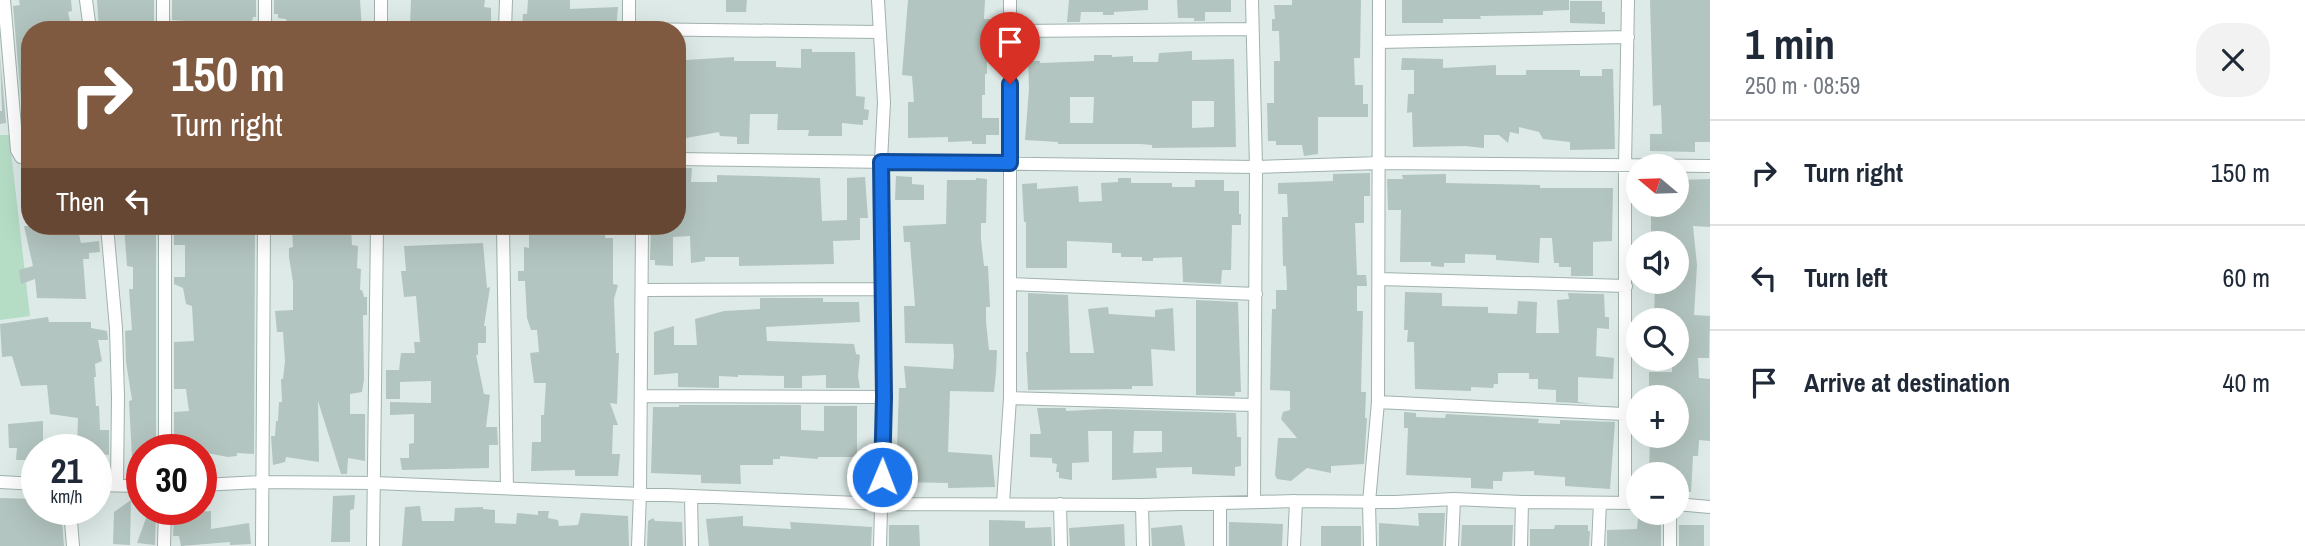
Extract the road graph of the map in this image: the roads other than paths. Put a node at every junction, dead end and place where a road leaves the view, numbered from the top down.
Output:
1 (4, 0) edge
2 (86, 0) edge
3 (163, 0) edge
4 (265, 0) edge
5 (381, 0) edge
6 (506, 0) edge
7 (629, 0) edge
8 (878, 0) edge
9 (1010, 0) edge
10 (1252, 0) edge
11 (1379, 0) edge
12 (1628, 0) edge
13 (89, 21) edge
14 (163, 21) edge
15 (265, 21) edge
16 (380, 21) edge
17 (505, 21) edge
18 (629, 21) edge
19 (1252, 29) junction
20 (686, 30) edge
21 (878, 32) junction
22 (1010, 32) junction
23 (1628, 37) junction
24 (1379, 42) junction
25 (4, 50) edge
26 (14, 103) junction
27 (0, 104) edge
28 (21, 157) edge
29 (686, 159) edge
30 (881, 162) junction
31 (1010, 163) junction
32 (1380, 163) junction
33 (1625, 165) junction
34 (1710, 166) edge
35 (1256, 167) junction
36 (108, 235) edge
37 (165, 235) edge
38 (264, 235) edge
39 (377, 235) edge
40 (503, 235) edge
41 (642, 235) edge
42 (1380, 279) junction
43 (1012, 284) junction
44 (1626, 286) junction
45 (881, 289) junction
46 (643, 290) junction
47 (1256, 293) junction
48 (640, 396) junction
49 (884, 397) junction
50 (1010, 398) junction
51 (1378, 402) junction
52 (1254, 405) junction
53 (1624, 414) junction
54 (165, 434) edge
55 (1628, 462) edge
56 (0, 482) edge
57 (262, 482) junction
58 (21, 483) edge
59 (375, 483) junction
60 (217, 484) edge
61 (112, 485) edge
62 (117, 485) junction
63 (126, 485) edge
64 (506, 488) junction
65 (640, 494) junction
66 (691, 496) junction
67 (1454, 499) junction
68 (1296, 501) junction
69 (1254, 502) junction
70 (1369, 502) junction
71 (1522, 502) junction
72 (882, 503) junction
73 (1003, 503) junction
74 (1600, 503) junction
75 (1626, 503) edge
76 (1060, 504) junction
77 (1220, 504) junction
78 (1142, 505) junction
79 (1689, 505) edge
80 (1710, 507) edge
81 (71, 525) edge
82 (165, 525) edge
83 (1670, 525) edge
84 (72, 546) edge
85 (164, 546) edge
86 (262, 546) edge
87 (373, 546) edge
88 (638, 546) edge
89 (691, 546) edge
90 (880, 546) edge
91 (1061, 546) edge
92 (1143, 546) edge
93 (1220, 546) edge
94 (1294, 546) edge
95 (1370, 546) edge
96 (1452, 546) edge
97 (1521, 546) edge
98 (1598, 546) edge
99 (1670, 546) edge

1 - 25 street
2 - 13 street
3 - 14 street
4 - 15 street
5 - 16 street
6 - 17 street
7 - 18 street
8 - 21 street
9 - 22 street
10 - 19 street
11 - 24 street
12 - 23 street
19 - 22 street
19 - 35 street
20 - 21 street
21 - 30 street
22 - 31 street
23 - 24 street
23 - 33 street
24 - 32 street
25 - 26 street
26 - 27 street
26 - 28 street
29 - 30 street
30 - 31 street
30 - 45 street
31 - 35 street
31 - 43 street
32 - 33 street
32 - 35 street
32 - 42 street
33 - 34 street
33 - 44 street
35 - 47 street
36 - 62 street
37 - 54 street
38 - 57 street
39 - 59 street
40 - 64 street
41 - 46 street
42 - 44 street
42 - 51 street
43 - 47 street
43 - 50 street
44 - 53 street
45 - 46 street
45 - 49 street
46 - 48 street
47 - 52 street
48 - 49 street
48 - 65 street
49 - 72 street
50 - 52 street
50 - 73 street
51 - 53 street
51 - 70 street
52 - 69 street
53 - 55 street
56 - 58 street
57 - 59 street
57 - 60 street
57 - 86 street
59 - 64 street
59 - 87 street
61 - 62 street
62 - 63 street
64 - 65 street
65 - 66 street
65 - 88 street
66 - 72 street
66 - 89 street
67 - 70 street
67 - 71 street
67 - 96 street
68 - 69 street
68 - 70 street
68 - 94 street
69 - 77 street
70 - 95 street
71 - 74 street
71 - 97 street
72 - 73 street
72 - 90 street
73 - 76 street
74 - 75 street
74 - 98 street
76 - 78 street
76 - 91 street
77 - 78 street
77 - 93 street
78 - 92 street
79 - 80 street
81 - 84 street
82 - 85 street
83 - 99 street

